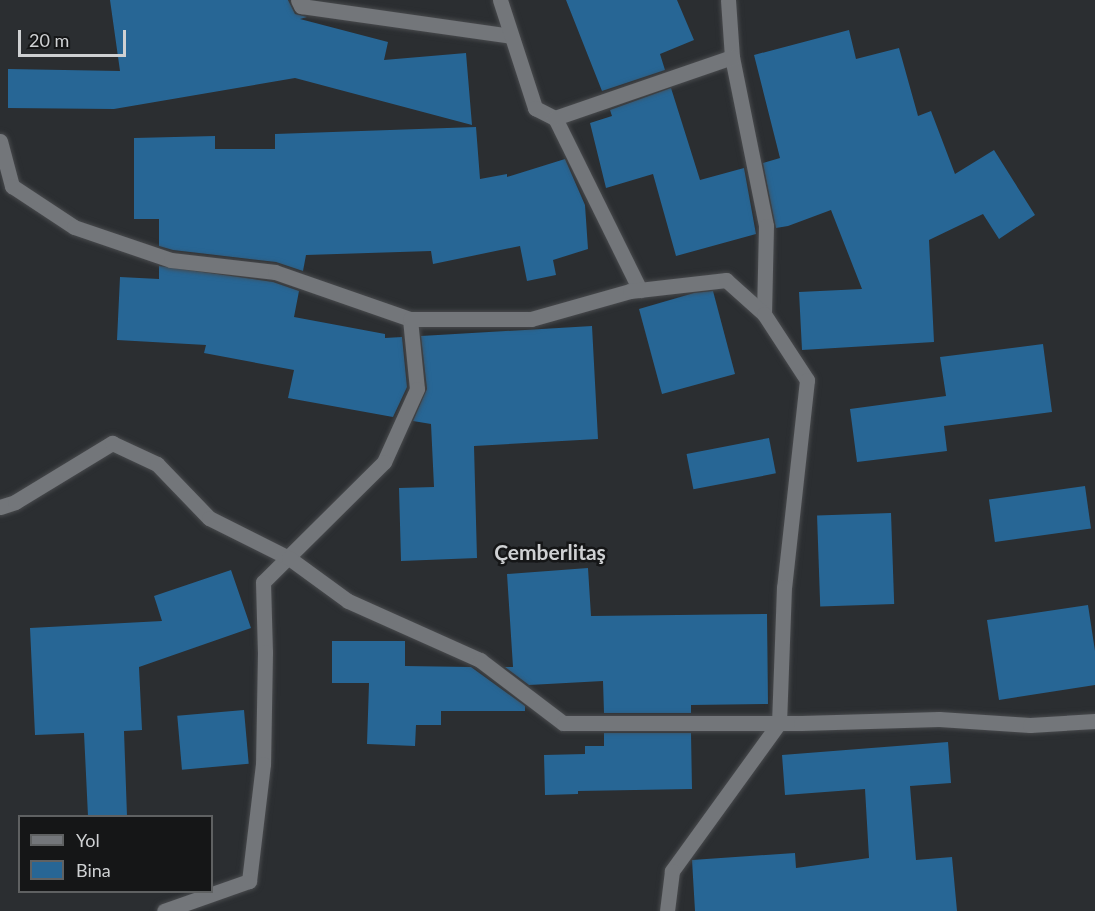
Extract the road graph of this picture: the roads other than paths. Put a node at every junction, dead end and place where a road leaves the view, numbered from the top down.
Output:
1 (298, 0) edge
2 (500, 0) edge
3 (728, 0) edge
4 (512, 36) junction
5 (732, 57) junction
6 (555, 118) junction
7 (0, 141) edge
8 (6, 188) edge
9 (640, 290) junction
10 (764, 314) junction
11 (410, 319) junction
12 (0, 507) edge
13 (290, 558) junction
14 (1095, 721) edge
15 (779, 723) junction
16 (164, 911) edge
17 (667, 911) edge

1 - 4 street
2 - 4 street
3 - 5 street
4 - 6 street
5 - 6 street
5 - 10 street
6 - 9 street
7 - 8 street
8 - 11 street
9 - 10 street
9 - 11 street
10 - 15 street
11 - 13 street
12 - 13 street
13 - 15 street
13 - 16 street
14 - 15 street
15 - 17 street

